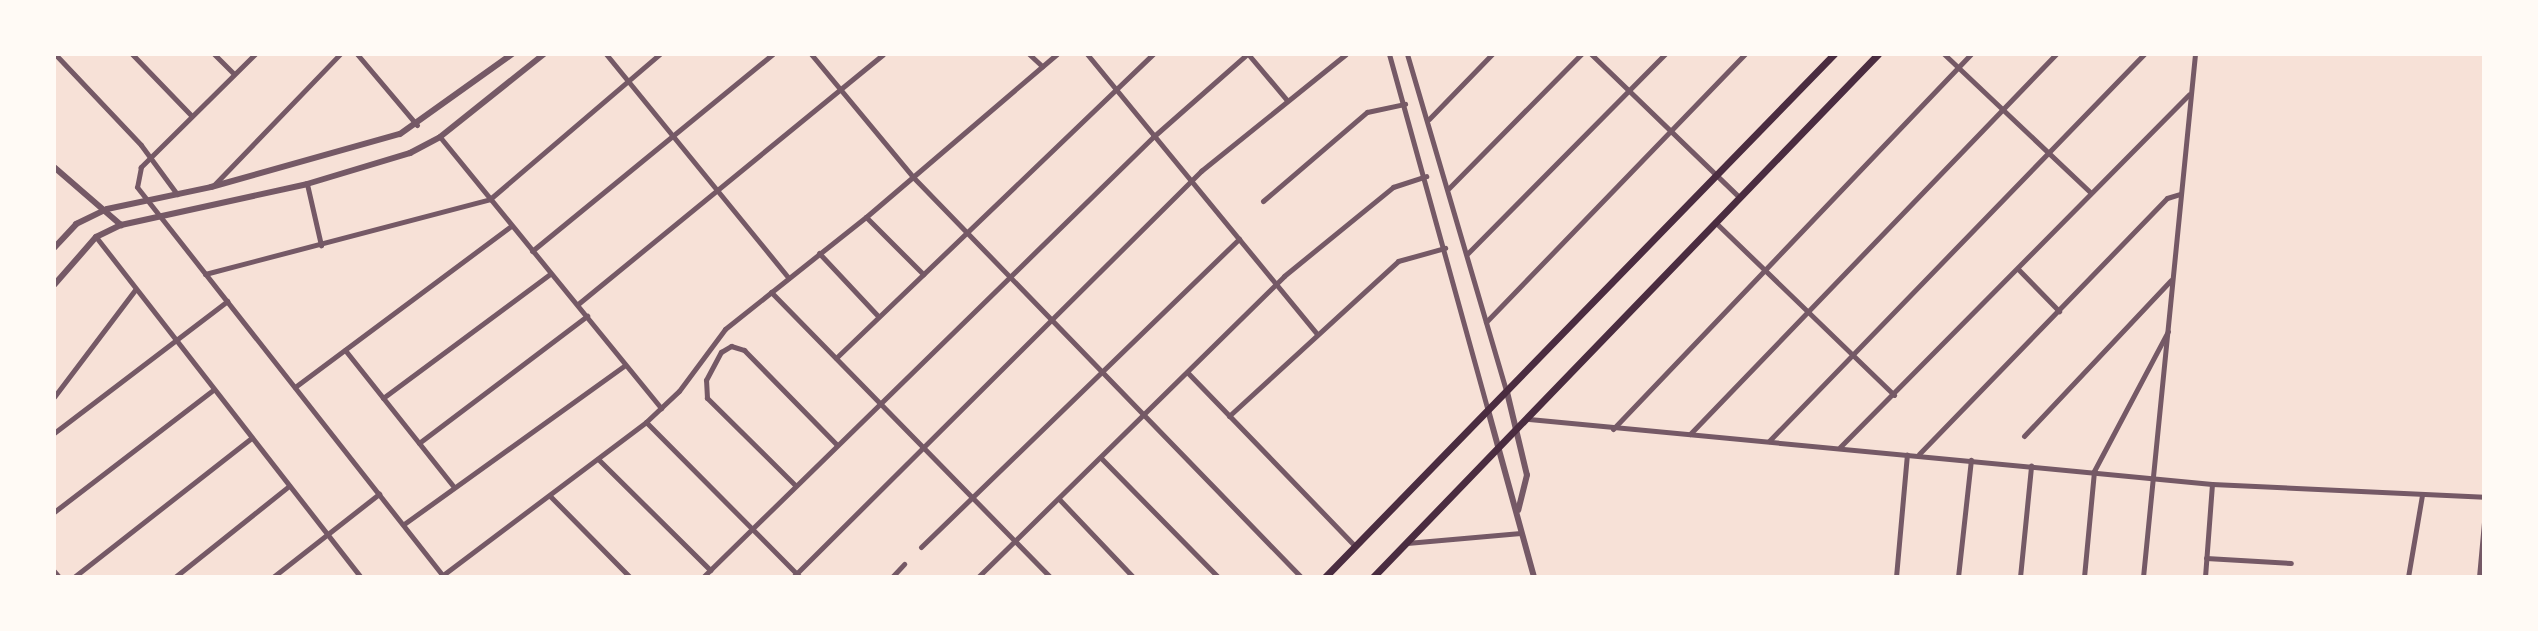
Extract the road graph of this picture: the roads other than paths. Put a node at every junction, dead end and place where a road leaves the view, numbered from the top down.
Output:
1 (55, 54) edge
2 (132, 54) edge
3 (214, 54) edge
4 (255, 54) edge
5 (340, 54) edge
6 (357, 54) edge
7 (512, 54) edge
8 (544, 54) edge
9 (606, 54) edge
10 (660, 54) edge
11 (773, 54) edge
12 (811, 54) edge
13 (883, 54) edge
14 (1029, 54) edge
15 (1057, 54) edge
16 (1087, 54) edge
17 (1153, 54) edge
18 (1248, 54) edge
19 (1346, 54) edge
20 (1389, 54) edge
21 (1407, 54) edge
22 (1492, 54) edge
23 (1581, 54) edge
24 (1591, 54) edge
25 (1665, 54) edge
26 (1745, 54) edge
27 (1834, 54) edge
28 (1878, 54) edge
29 (1944, 54) edge
30 (1971, 54) edge
31 (2056, 54) edge
32 (2144, 54) edge
33 (2195, 54) edge
34 (1042, 66) junction
35 (1958, 67) junction
36 (234, 74) junction
37 (627, 80) junction
38 (1114, 89) junction
39 (840, 90) junction
40 (1630, 91) junction
41 (2189, 94) junction
42 (1286, 99) junction
43 (1405, 104) junction
44 (2003, 109) junction
45 (191, 115) junction
46 (1429, 119) junction
47 (417, 125) junction
48 (1672, 132) junction
49 (672, 135) junction
50 (440, 137) junction
51 (1153, 137) junction
52 (2048, 151) junction
53 (150, 158) junction
54 (54, 167) edge
55 (1716, 175) junction
56 (1426, 176) junction
57 (913, 177) junction
58 (307, 184) junction
59 (1192, 184) junction
60 (211, 187) junction
61 (1449, 188) junction
62 (717, 190) junction
63 (2091, 193) junction
64 (2180, 194) junction
65 (178, 195) junction
66 (1739, 197) junction
67 (490, 199) junction
68 (146, 201) junction
69 (1263, 201) dead end
70 (107, 209) junction
71 (866, 217) junction
72 (160, 218) junction
73 (1715, 222) junction
74 (121, 225) junction
75 (511, 226) junction
76 (967, 233) junction
77 (96, 237) junction
78 (1239, 239) junction
79 (321, 245) junction
80 (54, 247) edge
81 (1445, 248) junction
82 (532, 251) junction
83 (819, 253) junction
84 (1468, 253) junction
85 (2018, 269) junction
86 (1763, 270) junction
87 (205, 274) junction
88 (550, 274) junction
89 (923, 274) junction
90 (1010, 277) junction
91 (789, 278) junction
92 (2171, 280) junction
93 (1276, 284) junction
94 (54, 285) edge
95 (135, 290) junction
96 (771, 292) junction
97 (227, 301) junction
98 (578, 304) junction
99 (1808, 310) junction
100 (2059, 311) junction
101 (587, 316) junction
102 (878, 316) junction
103 (1486, 322) junction
104 (1053, 323) junction
105 (2168, 331) junction
106 (1316, 333) junction
107 (176, 340) junction
108 (345, 350) junction
109 (1851, 353) junction
110 (836, 358) junction
111 (625, 365) junction
112 (1188, 373) junction
113 (1101, 374) junction
114 (295, 387) junction
115 (213, 390) junction
116 (1507, 392) junction
117 (1894, 395) junction
118 (54, 397) edge
119 (383, 398) junction
120 (880, 402) junction
121 (661, 408) junction
122 (1488, 410) junction
123 (1143, 414) junction
124 (1229, 416) junction
125 (1529, 419) junction
126 (646, 422) junction
127 (1613, 429) junction
128 (1517, 432) junction
129 (54, 433) edge
130 (1689, 435) junction
131 (2024, 436) dead end
132 (251, 438) junction
133 (1768, 441) junction
134 (419, 443) junction
135 (836, 444) junction
136 (1840, 448) junction
137 (926, 449) junction
138 (1497, 451) junction
139 (1907, 454) junction
140 (1919, 455) junction
141 (1101, 458) junction
142 (598, 459) junction
143 (1971, 460) junction
144 (2031, 466) junction
145 (2094, 471) junction
146 (2152, 477) junction
147 (2212, 484) junction
148 (795, 485) junction
149 (289, 486) junction
150 (454, 487) junction
151 (379, 494) junction
152 (2422, 495) junction
153 (550, 496) junction
154 (2484, 497) edge
155 (973, 498) junction
156 (1059, 499) junction
157 (1518, 510) junction
158 (54, 512) edge
159 (2484, 522) edge
160 (404, 524) junction
161 (751, 529) junction
162 (328, 533) junction
163 (1521, 533) junction
164 (1015, 541) junction
165 (1407, 543) junction
166 (1355, 546) junction
167 (921, 547) dead end
168 (2206, 558) junction
169 (2291, 563) dead end
170 (904, 564) dead end
171 (1383, 567) junction
172 (710, 570) junction
173 (54, 571) edge
174 (443, 576) edge
175 (796, 576) edge
176 (59, 577) edge
177 (74, 577) edge
178 (175, 577) edge
179 (273, 577) edge
180 (361, 577) edge
181 (630, 577) edge
182 (703, 577) edge
183 (892, 577) edge
184 (978, 577) edge
185 (1050, 577) edge
186 (1133, 577) edge
187 (1218, 577) edge
188 (1301, 577) edge
189 (1325, 577) edge
190 (1373, 577) edge
191 (1383, 577) edge
192 (1534, 577) edge
193 (1896, 577) edge
194 (1958, 577) edge
195 (2020, 577) edge
196 (2084, 577) edge
197 (2143, 577) edge
198 (2205, 577) edge
199 (2408, 577) edge
200 (2479, 577) edge

1 - 53 street
2 - 45 street
3 - 36 street
4 - 36 street
5 - 60 street
6 - 47 street
7 - 47 street
8 - 50 street
9 - 37 street
10 - 37 street
11 - 49 street
12 - 39 street
13 - 39 street
14 - 34 street
15 - 34 street
16 - 38 street
17 - 38 street
18 - 42 street
18 - 51 street
19 - 42 street
20 - 43 street
21 - 46 street
22 - 46 street
23 - 61 street
24 - 40 street
25 - 40 street
26 - 48 street
27 - 55 main road
28 - 66 main road
29 - 35 street
30 - 35 street
31 - 44 street
32 - 52 street
33 - 41 street
34 - 57 street
35 - 44 street
35 - 86 street
36 - 45 street
37 - 49 street
37 - 67 street
38 - 51 street
38 - 76 street
39 - 57 street
39 - 62 street
40 - 48 street
40 - 84 street
41 - 63 street
41 - 64 street
42 - 59 street
43 - 56 street
43 - 69 street
44 - 52 street
44 - 99 street
45 - 53 street
46 - 61 street
47 - 60 street
48 - 55 street
48 - 103 street
49 - 62 street
49 - 82 street
50 - 58 street
50 - 67 street
51 - 59 street
51 - 90 street
52 - 63 street
52 - 109 street
53 - 65 street
53 - 68 street
54 - 70 street
55 - 66 street
55 - 116 main road
56 - 81 street
56 - 93 street
57 - 71 street
57 - 76 street
58 - 72 street
58 - 79 street
59 - 78 street
59 - 104 street
60 - 65 street
61 - 84 street
62 - 91 street
62 - 98 street
63 - 85 street
64 - 92 street
64 - 100 street
65 - 68 street
66 - 73 main road
67 - 75 street
67 - 79 street
68 - 70 street
68 - 72 street
70 - 74 street
70 - 80 street
71 - 83 street
71 - 89 street
72 - 74 street
72 - 87 street
73 - 86 street
73 - 125 main road
74 - 77 street
75 - 82 street
75 - 108 street
76 - 89 street
76 - 90 street
77 - 94 street
77 - 95 street
78 - 93 street
78 - 113 street
79 - 87 street
81 - 106 street
81 - 122 street
82 - 88 street
83 - 91 street
83 - 102 street
84 - 103 street
85 - 100 street
85 - 117 street
86 - 99 street
86 - 127 street
87 - 97 street
88 - 98 street
88 - 119 street
89 - 102 street
90 - 104 street
90 - 120 street
91 - 96 street
92 - 105 street
92 - 131 street
93 - 106 street
93 - 112 street
95 - 107 street
95 - 118 street
96 - 110 street
96 - 121 street
97 - 107 street
97 - 114 street
98 - 101 street
99 - 109 street
99 - 130 street
100 - 140 street
101 - 111 street
101 - 134 street
102 - 110 street
103 - 116 street
104 - 113 street
104 - 137 street
105 - 145 street
105 - 146 street
106 - 124 street
107 - 115 street
107 - 129 street
108 - 114 street
108 - 119 street
109 - 117 street
109 - 133 street
110 - 120 street
111 - 121 street
111 - 150 street
112 - 123 street
112 - 124 street
113 - 123 street
113 - 155 street
114 - 151 street
115 - 132 street
115 - 158 street
116 - 122 main road
116 - 128 street
117 - 136 street
119 - 134 street
120 - 135 street
120 - 137 street
121 - 126 street
122 - 138 street
122 - 166 main road
123 - 141 street
123 - 188 street
124 - 166 street
125 - 127 street
125 - 128 main road
126 - 142 street
126 - 161 street
127 - 130 street
128 - 138 main road
128 - 157 street
130 - 133 street
132 - 149 street
132 - 177 street
133 - 136 street
134 - 150 street
135 - 148 street
135 - 148 street
136 - 139 street
137 - 155 street
137 - 175 street
138 - 157 street
138 - 165 main road
139 - 140 street
139 - 193 street
140 - 143 street
141 - 156 street
141 - 187 street
142 - 153 street
142 - 172 street
143 - 144 street
143 - 194 street
144 - 145 street
144 - 195 street
145 - 146 street
145 - 196 street
146 - 147 street
146 - 197 street
147 - 152 street
147 - 168 street
148 - 161 street
149 - 162 street
149 - 178 street
150 - 160 street
151 - 160 street
151 - 162 street
152 - 154 street
152 - 199 street
153 - 174 street
153 - 181 street
155 - 164 street
155 - 167 street
156 - 164 street
156 - 186 street
157 - 163 street
159 - 200 street
160 - 174 street
161 - 172 street
161 - 175 street
162 - 179 street
162 - 180 street
163 - 165 street
163 - 192 street
164 - 184 street
164 - 185 street
165 - 171 main road
166 - 189 main road
168 - 169 street
168 - 198 street
170 - 183 street
171 - 190 main road
171 - 191 street
172 - 182 street
173 - 176 street

